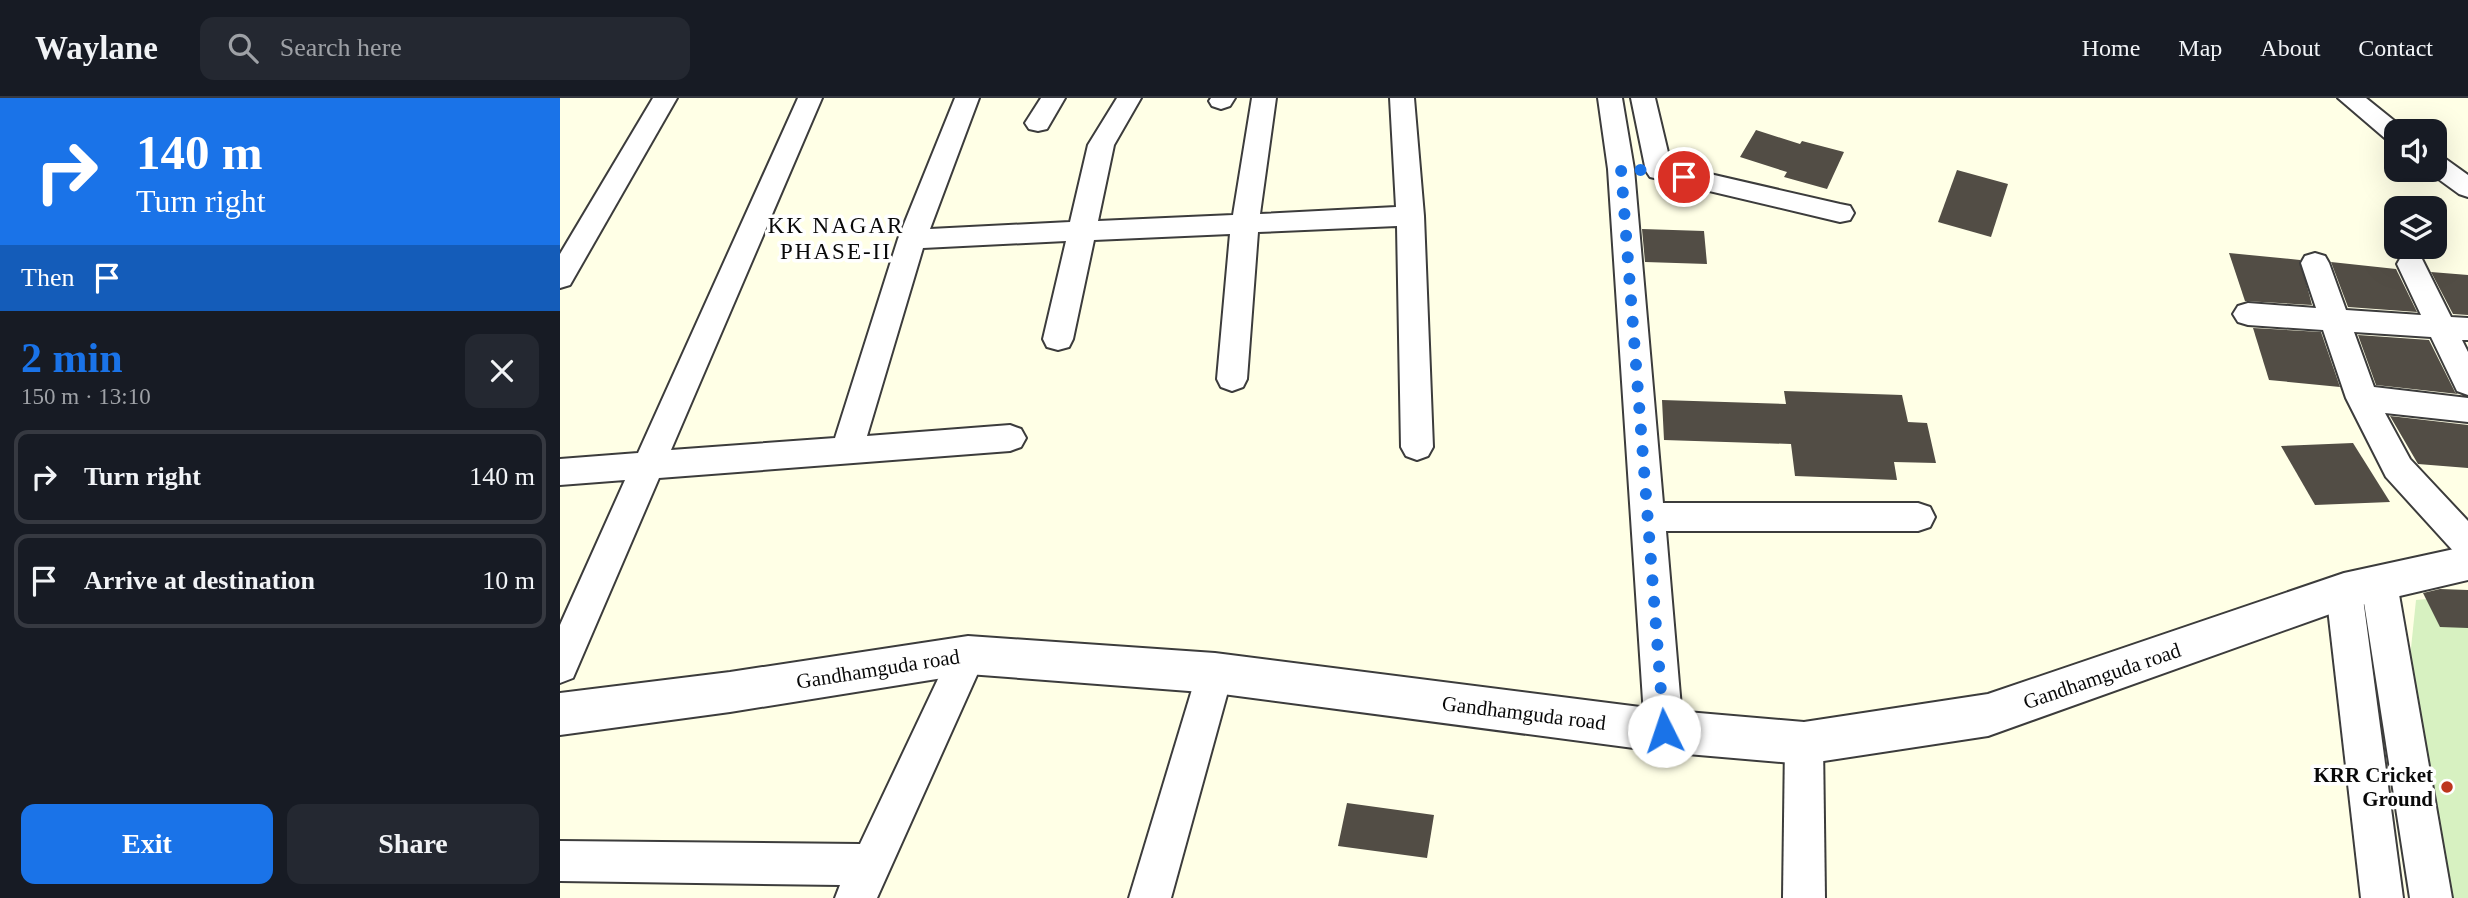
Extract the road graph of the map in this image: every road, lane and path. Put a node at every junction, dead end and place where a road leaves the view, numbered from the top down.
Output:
1 (665, 98) edge
2 (810, 98) edge
3 (967, 98) edge
4 (1053, 98) edge
5 (1129, 98) edge
6 (1264, 98) edge
7 (1402, 98) edge
8 (1610, 98) edge
9 (1643, 98) edge
10 (2350, 98) edge
11 (1038, 122) dead end
12 (2384, 125) edge
13 (1621, 169) junction
14 (1658, 171) junction
15 (2447, 173) edge
16 (2468, 188) edge
17 (1840, 213) dead end
18 (1410, 216) junction
19 (1245, 224) junction
20 (1082, 231) junction
21 (912, 239) junction
22 (2315, 263) dead end
23 (2411, 264) dead end
24 (560, 278) edge
25 (2248, 314) dead end
26 (2334, 320) junction
27 (2454, 328) edge
28 (1058, 339) dead end
29 (1232, 379) dead end
30 (2468, 383) edge
31 (2362, 398) junction
32 (2468, 410) edge
33 (1010, 438) dead end
34 (1417, 447) dead end
35 (847, 450) junction
36 (647, 464) junction
37 (560, 472) edge
38 (1648, 517) junction
39 (1918, 517) dead end
40 (2468, 544) edge
41 (2468, 563) edge
42 (2361, 587) junction
43 (968, 655) junction
44 (560, 666) edge
45 (1215, 673) junction
46 (560, 714) edge
47 (1664, 731) junction
48 (1804, 743) junction
49 (560, 861) edge
50 (864, 882) edge
51 (1150, 898) edge
52 (1804, 898) edge
53 (2382, 898) edge
54 (2431, 898) edge

1 - 24 street
2 - 36 street
3 - 21 street
4 - 11 street
5 - 20 street
6 - 19 street
7 - 18 street
8 - 13 street
9 - 14 street
10 - 12 street
13 - 14 street
13 - 38 street
14 - 17 street
15 - 16 street
18 - 19 street
18 - 34 street
19 - 20 street
19 - 29 street
20 - 21 street
20 - 28 street
21 - 35 street
22 - 26 street
23 - 27 street
25 - 26 street
26 - 27 street
26 - 31 street
27 - 30 street
31 - 32 street
31 - 40 street
33 - 35 street
35 - 36 street
36 - 37 street
36 - 44 street
38 - 39 street
38 - 47 street
41 - 42 street, Gandhamguda road
42 - 48 street, Gandhamguda road
42 - 53 street
42 - 54 street
43 - 45 street, Gandhamguda road
43 - 46 street, Gandhamguda road
43 - 50 street
45 - 47 street, Gandhamguda road
45 - 51 street
47 - 48 street, Gandhamguda road
48 - 52 street
49 - 50 street

